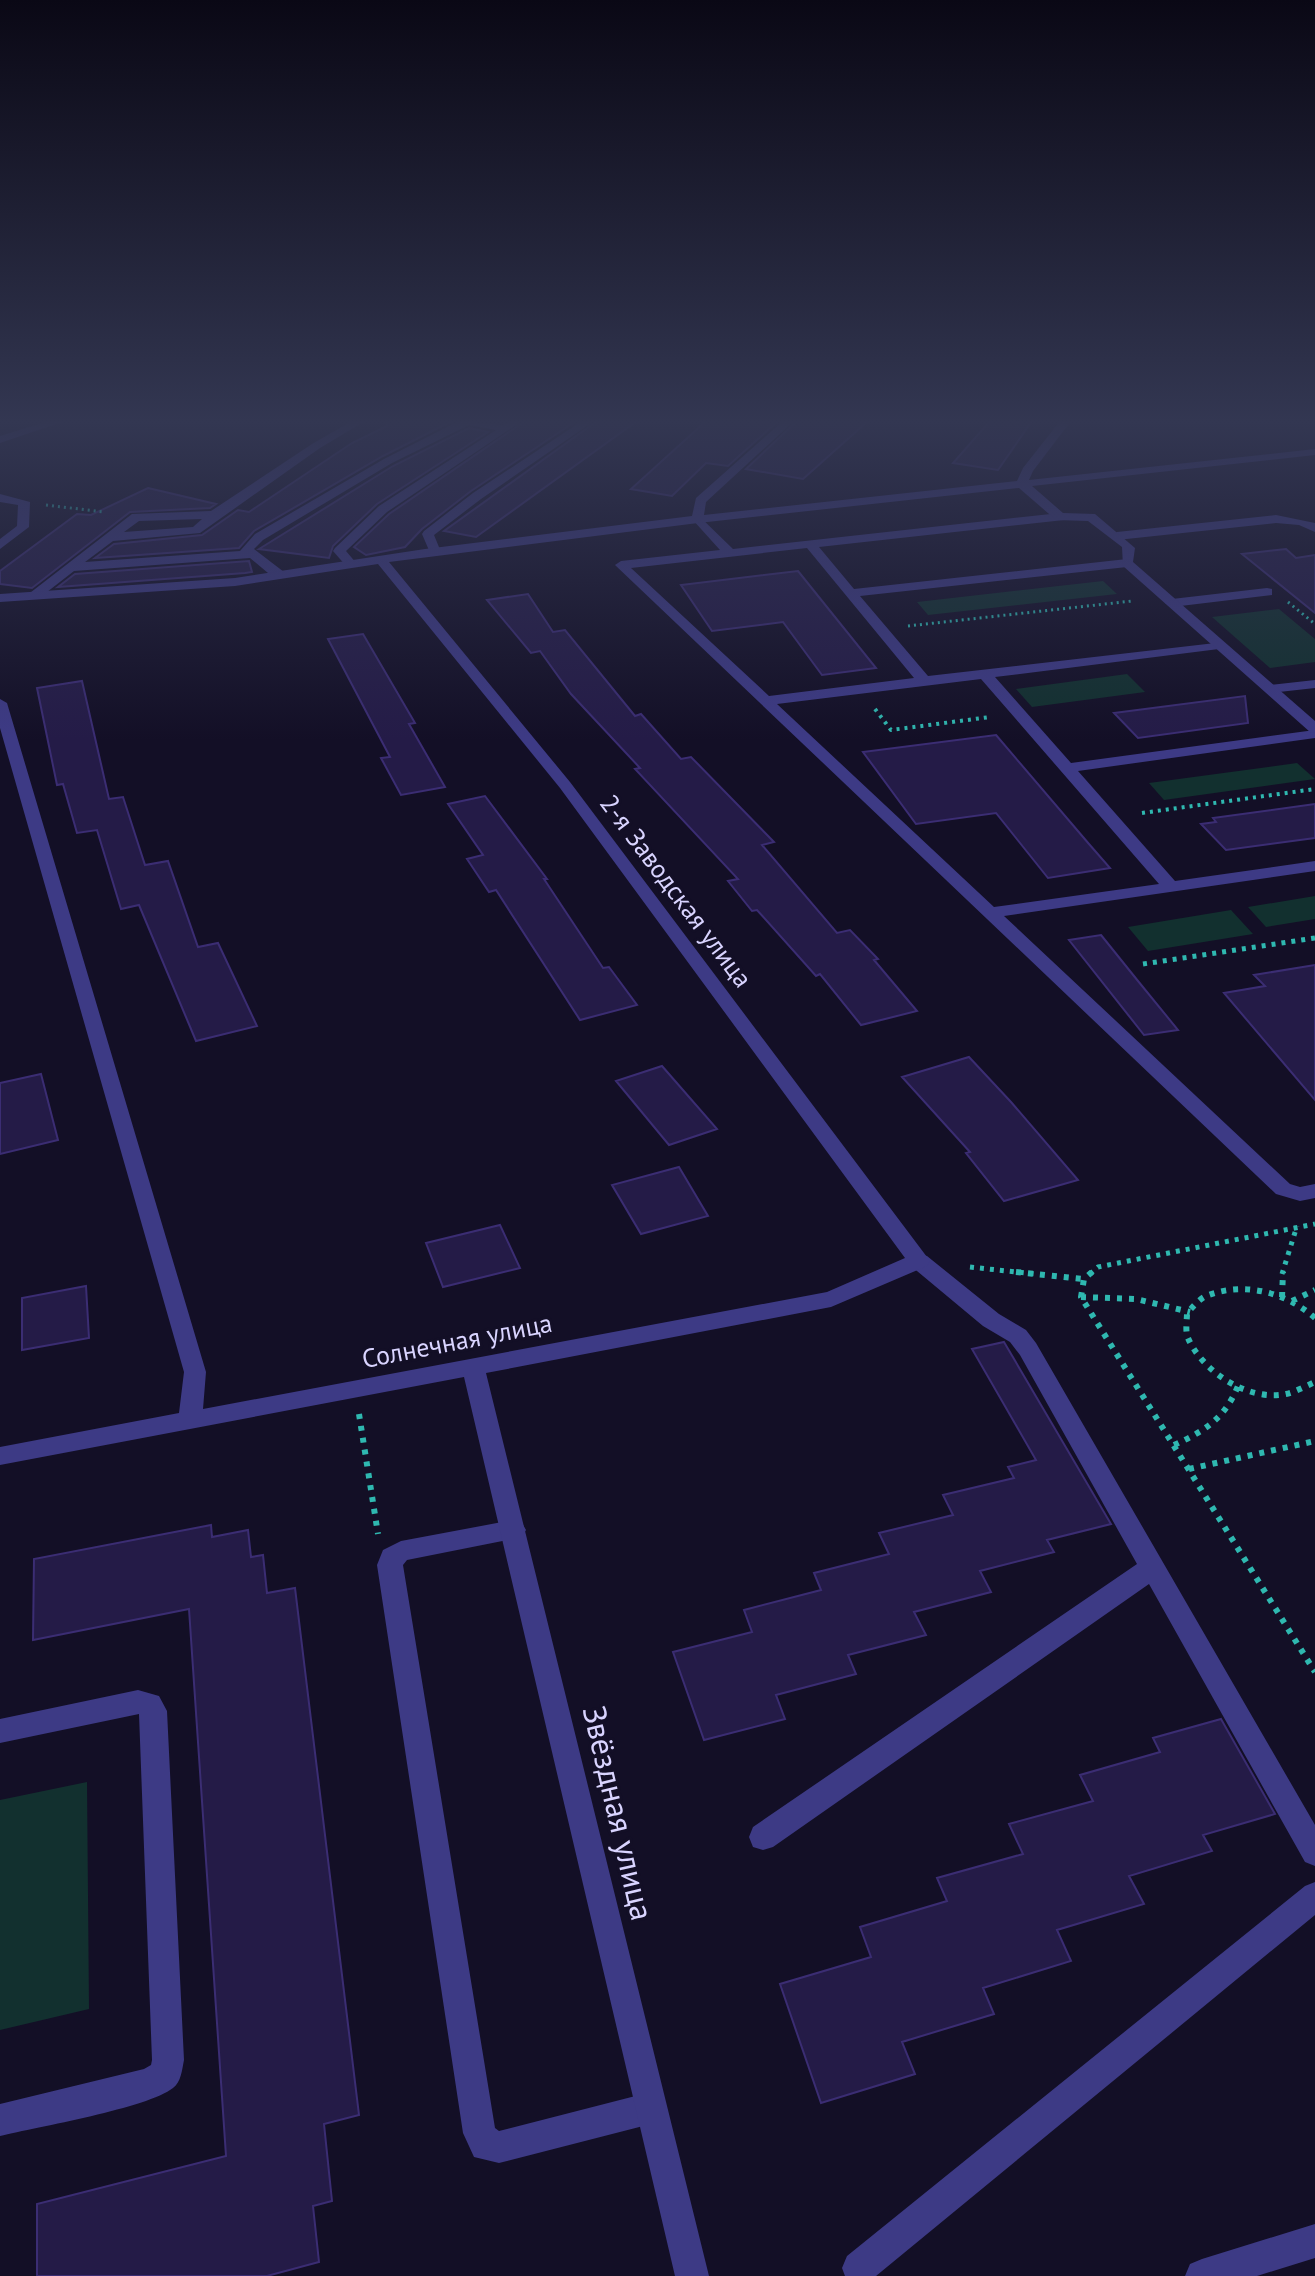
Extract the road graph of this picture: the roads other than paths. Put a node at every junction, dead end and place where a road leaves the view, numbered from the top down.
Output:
1 (23, 527) edge
2 (123, 527) edge
3 (199, 527) edge
4 (276, 527) edge
5 (364, 527) edge
6 (437, 527) edge
7 (633, 527) edge
8 (706, 527) edge
9 (965, 527) edge
10 (1105, 527) edge
11 (1199, 527) edge
12 (1117, 536) junction
13 (111, 537) junction
14 (810, 544) junction
15 (0, 545) edge
16 (435, 552) junction
17 (730, 553) junction
18 (251, 554) junction
19 (381, 560) junction
20 (1127, 563) junction
21 (351, 564) junction
22 (71, 567) junction
23 (279, 575) junction
24 (1267, 592) road end
25 (851, 593) junction
26 (33, 596) junction
27 (0, 598) edge
28 (1169, 600) junction
29 (1219, 645) junction
30 (985, 674) junction
31 (924, 681) junction
32 (1315, 684) edge
33 (1270, 689) junction
34 (765, 701) junction
35 (0, 703) edge
36 (1315, 732) edge
37 (1067, 768) junction
38 (1315, 866) edge
39 (1171, 887) junction
40 (990, 913) junction
41 (1315, 1191) edge
42 (919, 1261) junction
43 (473, 1367) junction
44 (190, 1420) junction
45 (0, 1456) edge
46 (513, 1530) junction
47 (1153, 1567) junction
48 (0, 1731) edge
49 (763, 1837) dead end
50 (1315, 1852) edge
51 (1315, 1896) edge
52 (651, 2108) junction
53 (0, 2120) edge
54 (1315, 2241) edge
55 (859, 2268) dead end
56 (692, 2276) edge
57 (1202, 2276) edge

1 - 15 street
2 - 13 street
3 - 13 street
4 - 18 street
5 - 21 street
6 - 16 street
7 - 16 street
8 - 17 street
9 - 14 street
10 - 12 street
11 - 12 street
12 - 20 street
13 - 22 street
14 - 17 street
14 - 25 street
16 - 19 street
17 - 34 street
18 - 22 street
18 - 23 street
19 - 21 street
19 - 42 street, 2-я Заводская улица
20 - 25 street
20 - 28 street
21 - 23 street
22 - 26 street
23 - 26 street
24 - 28 street
25 - 31 street
26 - 27 street
28 - 29 street
29 - 30 street
29 - 33 street
30 - 31 street
30 - 37 street
31 - 34 street
32 - 33 street
33 - 36 street
34 - 40 street
35 - 44 street
36 - 37 street
37 - 39 street
38 - 39 street
39 - 40 street
40 - 41 street
42 - 43 street, Солнечная улица
42 - 47 street, 2-я Заводская улица
43 - 44 street, Солнечная улица
43 - 46 street, Звёздная улица
44 - 45 street, Солнечная улица
46 - 52 street, Звёздная улица
46 - 52 street
47 - 49 street
47 - 50 street, 2-я Заводская улица
48 - 53 street
51 - 55 street
52 - 56 street, Звёздная улица
54 - 57 street

